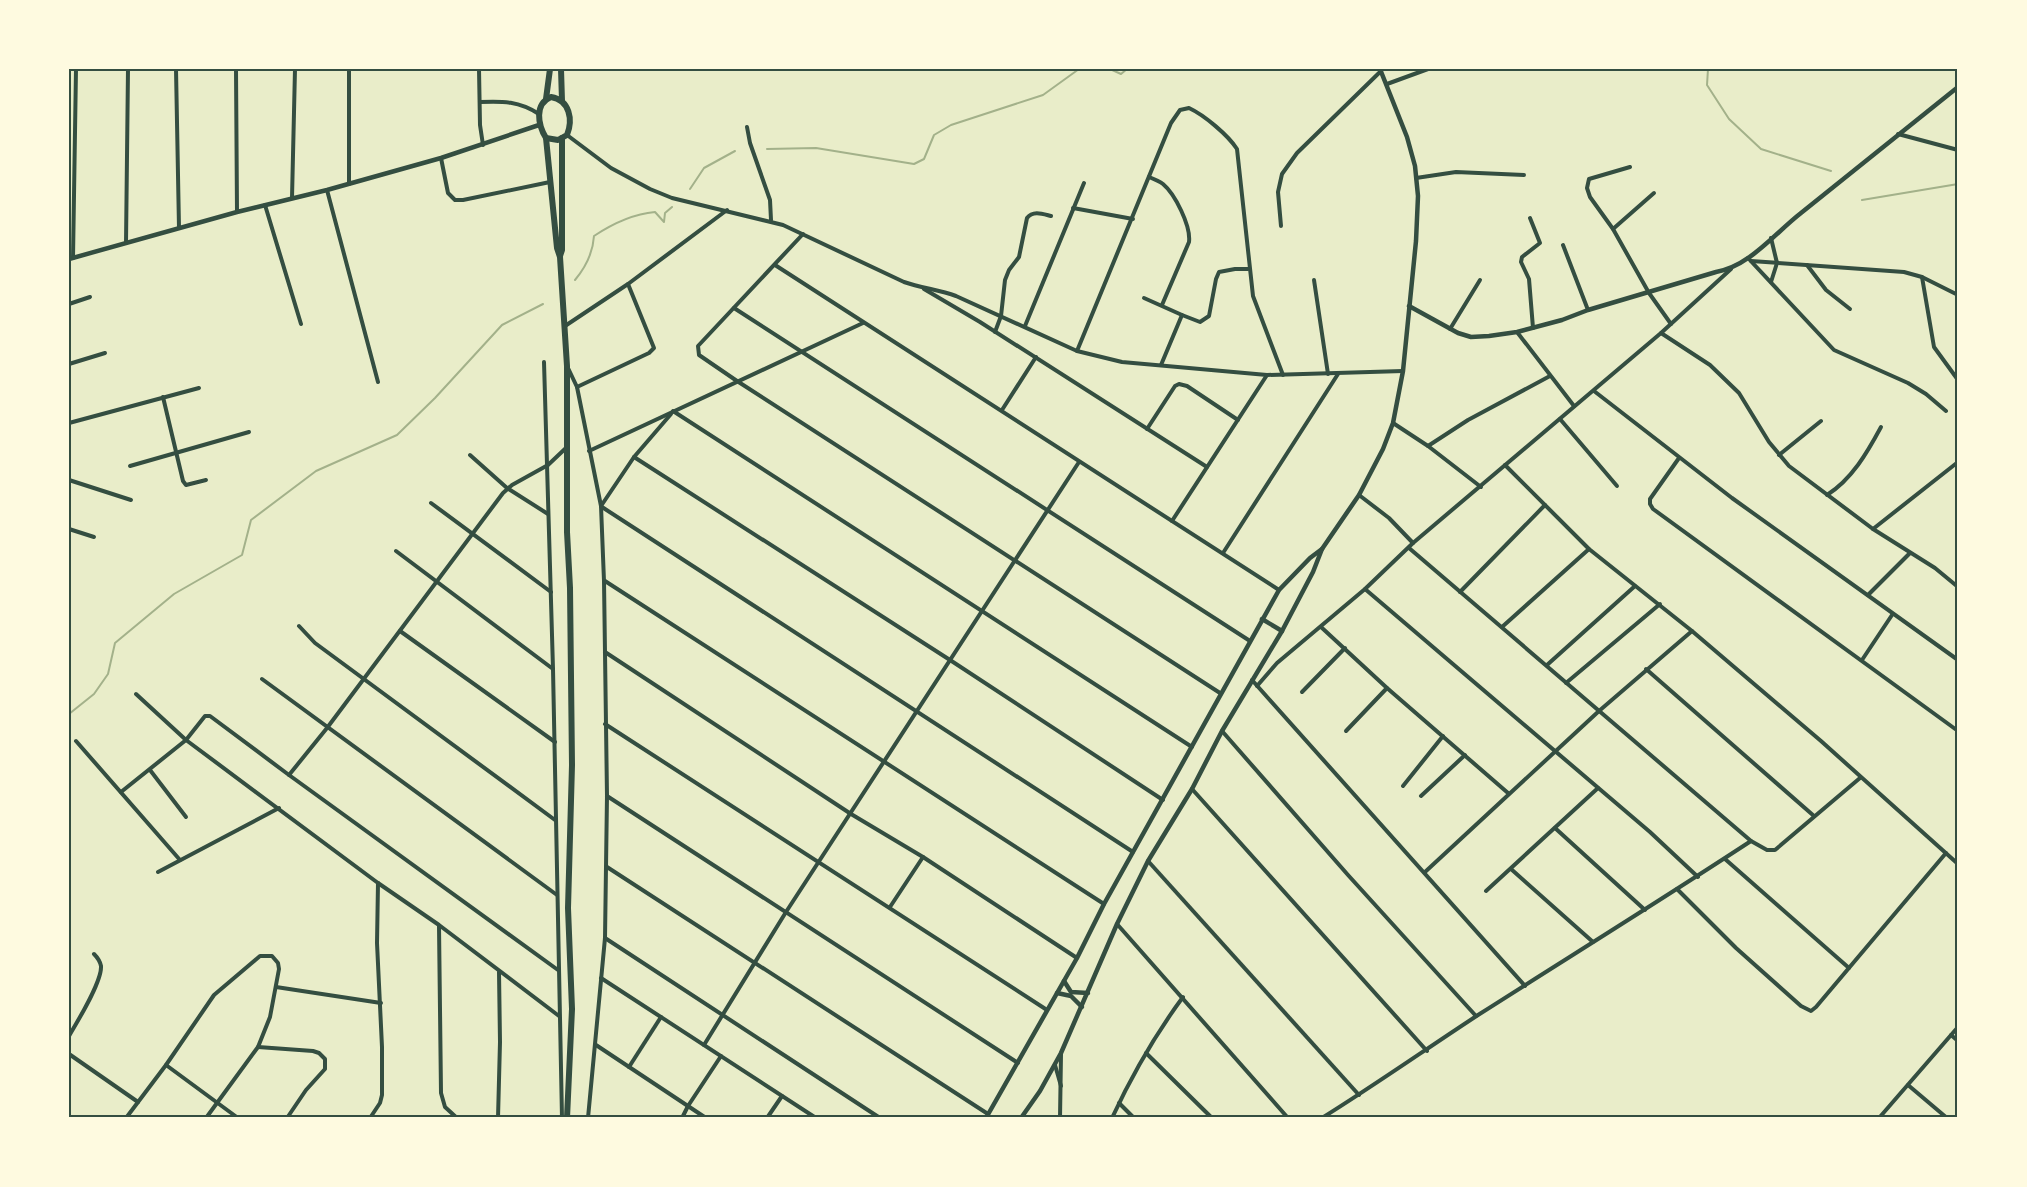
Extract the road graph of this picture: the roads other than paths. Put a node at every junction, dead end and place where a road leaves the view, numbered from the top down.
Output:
1 (76, 69) edge
2 (128, 69) edge
3 (176, 69) edge
4 (236, 69) edge
5 (295, 69) edge
6 (349, 69) edge
7 (478, 69) edge
8 (550, 69) edge
9 (561, 69) edge
10 (1428, 69) edge
11 (1381, 70) edge
12 (1387, 84) junction
13 (1958, 87) edge
14 (546, 99) junction
15 (562, 100) junction
16 (480, 102) junction
17 (539, 114) junction
18 (539, 125) junction
19 (747, 127) dead end
20 (1898, 134) junction
21 (564, 137) junction
22 (546, 138) junction
23 (483, 145) junction
24 (1958, 150) edge
25 (441, 158) junction
26 (1630, 167) dead end
27 (1524, 175) dead end
28 (1149, 177) junction
29 (1416, 177) junction
30 (551, 182) junction
31 (1084, 183) dead end
32 (349, 184) junction
33 (327, 190) junction
34 (1654, 193) dead end
35 (291, 198) junction
36 (266, 205) junction
37 (1073, 208) junction
38 (727, 210) junction
39 (237, 212) junction
40 (1051, 216) dead end
41 (1530, 218) dead end
42 (1133, 219) junction
43 (771, 220) junction
44 (1281, 226) dead end
45 (179, 228) junction
46 (1613, 230) junction
47 (803, 234) junction
48 (1771, 238) junction
49 (126, 243) junction
50 (1563, 245) dead end
51 (560, 257) junction
52 (71, 259) edge
53 (1749, 259) junction
54 (1777, 263) junction
55 (1806, 264) junction
56 (775, 265) junction
57 (1248, 269) junction
58 (1731, 269) junction
59 (1922, 277) junction
60 (1314, 280) dead end
61 (1480, 280) dead end
62 (1771, 283) junction
63 (628, 284) junction
64 (923, 288) junction
65 (1649, 293) junction
66 (1958, 295) edge
67 (90, 297) dead end
68 (1144, 298) dead end
69 (69, 304) edge
70 (1162, 305) junction
71 (1409, 306) junction
72 (734, 308) junction
73 (1850, 309) dead end
74 (1588, 310) junction
75 (1182, 315) junction
76 (1001, 316) junction
77 (863, 322) junction
78 (301, 324) dead end
79 (1671, 324) junction
80 (565, 327) junction
81 (1025, 327) junction
82 (1533, 328) junction
83 (1450, 329) junction
84 (996, 332) junction
85 (1517, 332) junction
86 (1661, 333) junction
87 (801, 351) junction
88 (1077, 351) junction
89 (105, 353) dead end
90 (1036, 357) junction
91 (544, 362) dead end
92 (69, 364) edge
93 (1161, 365) junction
94 (567, 366) junction
95 (1402, 371) junction
96 (1338, 374) junction
97 (1267, 375) junction
98 (1283, 375) junction
99 (1328, 375) junction
100 (1550, 376) junction
101 (1958, 380) edge
102 (737, 381) junction
103 (378, 382) dead end
104 (577, 387) junction
105 (199, 388) dead end
106 (1594, 391) junction
107 (163, 397) junction
108 (1574, 406) junction
109 (1002, 410) junction
110 (673, 411) junction
111 (1946, 411) dead end
112 (1560, 419) junction
113 (1238, 420) junction
114 (1821, 421) dead end
115 (69, 423) edge
116 (1393, 423) junction
117 (1881, 427) dead end
118 (1147, 429) junction
119 (249, 432) dead end
120 (568, 446) junction
121 (1428, 446) junction
122 (589, 451) junction
123 (178, 454) junction
124 (1779, 455) junction
125 (470, 456) dead end
126 (634, 457) junction
127 (1679, 458) junction
128 (1079, 462) junction
129 (1958, 462) edge
130 (548, 465) junction
131 (1506, 465) junction
132 (130, 466) dead end
133 (1207, 467) junction
134 (69, 480) edge
135 (206, 480) dead end
136 (1617, 486) dead end
137 (507, 488) junction
138 (1480, 488) junction
139 (1359, 495) junction
140 (1827, 495) junction
141 (131, 500) dead end
142 (431, 503) dead end
143 (1545, 505) junction
144 (601, 506) junction
145 (1047, 509) junction
146 (549, 514) junction
147 (1172, 521) junction
148 (69, 529) edge
149 (1873, 529) junction
150 (472, 534) junction
151 (94, 537) dead end
152 (1413, 543) junction
153 (1409, 548) junction
154 (1322, 549) junction
155 (1589, 549) junction
156 (396, 551) dead end
157 (1223, 554) junction
158 (1910, 554) junction
159 (1014, 560) junction
160 (436, 581) junction
161 (604, 581) junction
162 (1635, 586) junction
163 (1958, 587) edge
164 (1365, 589) junction
165 (1279, 590) junction
166 (551, 592) junction
167 (1460, 592) junction
168 (1868, 596) junction
169 (1660, 604) junction
170 (981, 611) junction
171 (1892, 615) junction
172 (1262, 619) junction
173 (299, 626) dead end
174 (1321, 627) junction
175 (1502, 627) junction
176 (400, 631) junction
177 (1282, 631) junction
178 (1692, 631) junction
179 (1250, 640) junction
180 (1345, 648) junction
181 (604, 652) junction
182 (950, 660) junction
183 (1862, 660) junction
184 (1958, 660) edge
185 (1546, 666) junction
186 (553, 669) junction
187 (1646, 669) junction
188 (262, 679) dead end
189 (364, 679) junction
190 (1252, 680) junction
191 (1566, 683) junction
192 (1257, 686) junction
193 (1387, 688) junction
194 (1302, 692) dead end
195 (1220, 693) junction
196 (136, 694) dead end
197 (916, 711) junction
198 (1599, 711) junction
199 (605, 724) junction
200 (327, 728) junction
201 (1346, 730) dead end
202 (1222, 731) junction
203 (1958, 731) edge
204 (1443, 736) junction
205 (186, 740) junction
206 (76, 741) dead end
207 (555, 742) junction
208 (1192, 747) junction
209 (1556, 750) junction
210 (1465, 755) junction
211 (883, 762) junction
212 (150, 770) junction
213 (289, 776) junction
214 (1860, 778) junction
215 (1403, 786) dead end
216 (1598, 788) junction
217 (1192, 789) junction
218 (121, 792) junction
219 (1508, 793) junction
220 (607, 796) junction
221 (1421, 796) dead end
222 (1163, 800) junction
223 (279, 808) junction
224 (852, 814) junction
225 (1814, 816) junction
226 (186, 817) dead end
227 (556, 820) junction
228 (1556, 828) junction
229 (1751, 841) junction
230 (1133, 852) junction
231 (1946, 853) junction
232 (922, 857) junction
233 (1725, 859) junction
234 (180, 860) junction
235 (1148, 861) junction
236 (820, 862) junction
237 (1958, 864) edge
238 (606, 867) junction
239 (1511, 869) junction
240 (158, 872) dead end
241 (1425, 872) junction
242 (1698, 876) junction
243 (378, 883) junction
244 (1677, 889) junction
245 (1486, 891) dead end
246 (557, 895) junction
247 (1104, 904) junction
248 (890, 907) junction
249 (1645, 910) junction
250 (786, 912) junction
251 (1117, 924) junction
252 (439, 925) junction
253 (605, 938) junction
254 (1594, 942) junction
255 (94, 954) dead end
256 (1077, 958) junction
257 (754, 963) junction
258 (1849, 968) junction
259 (559, 970) junction
260 (499, 971) junction
261 (601, 978) junction
262 (1064, 981) junction
263 (1525, 986) junction
264 (276, 987) junction
265 (1057, 993) junction
266 (1088, 993) junction
267 (1183, 997) junction
268 (381, 1003) junction
269 (1082, 1007) junction
270 (1047, 1010) junction
271 (722, 1014) junction
272 (560, 1016) junction
273 (1476, 1016) junction
274 (661, 1017) junction
275 (1958, 1027) edge
276 (1951, 1035) junction
277 (69, 1036) edge
278 (1958, 1041) edge
279 (596, 1045) junction
280 (704, 1045) junction
281 (258, 1047) junction
282 (1427, 1050) junction
283 (1061, 1053) junction
284 (1146, 1053) junction
285 (69, 1054) edge
286 (721, 1056) junction
287 (1018, 1063) junction
288 (166, 1065) junction
289 (1055, 1065) junction
290 (629, 1067) junction
291 (1908, 1085) junction
292 (1061, 1086) junction
293 (1359, 1095) junction
294 (782, 1096) junction
295 (138, 1102) junction
296 (217, 1102) junction
297 (1119, 1103) junction
298 (688, 1106) junction
299 (987, 1116) edge
300 (1060, 1116) edge
301 (455, 1117) edge
302 (126, 1118) edge
303 (206, 1118) edge
304 (238, 1118) edge
305 (287, 1118) edge
306 (370, 1118) edge
307 (498, 1118) edge
308 (562, 1118) edge
309 (567, 1118) edge
310 (588, 1118) edge
311 (682, 1118) edge
312 (706, 1118) edge
313 (767, 1118) edge
314 (816, 1118) edge
315 (880, 1118) edge
316 (1021, 1118) edge
317 (1067, 1118) edge
318 (1112, 1118) edge
319 (1134, 1118) edge
320 (1212, 1118) edge
321 (1288, 1118) edge
322 (1322, 1118) edge
323 (1879, 1118) edge
324 (1947, 1118) edge

1 - 52 street
2 - 49 street
3 - 45 street
4 - 39 street
5 - 35 street
6 - 32 street
7 - 16 street
8 - 14 main road
9 - 15 main road
10 - 12 street
11 - 12 street
11 - 44 street
12 - 29 street
13 - 20 street
14 - 15 main road
14 - 17 main road
15 - 21 main road
16 - 17 street
16 - 23 street
17 - 18 main road
18 - 22 main road
18 - 23 street
19 - 43 street
20 - 24 street
20 - 48 street
21 - 22 main road
21 - 38 street
21 - 51 main road
22 - 30 main road
23 - 25 street
25 - 30 street
25 - 32 street
26 - 46 street
27 - 29 street
28 - 42 street
28 - 57 street
28 - 70 street
29 - 71 street
30 - 51 main road
31 - 37 street
32 - 33 street
33 - 35 street
33 - 103 street
34 - 46 street
35 - 36 street
36 - 39 street
36 - 78 street
37 - 42 street
37 - 81 street
38 - 43 street
38 - 63 street
39 - 45 street
40 - 76 street
41 - 82 street
42 - 88 street
43 - 47 street
45 - 49 street
46 - 65 street
47 - 56 street
47 - 64 street
48 - 53 street
48 - 54 street
49 - 52 street
50 - 74 street
51 - 80 main road
53 - 54 street
53 - 58 street
53 - 62 street
54 - 55 street
54 - 62 street
55 - 59 street
55 - 73 street
56 - 72 street
56 - 77 street
57 - 75 street
57 - 98 street
58 - 65 street
58 - 79 street
59 - 66 street
59 - 101 street
60 - 99 street
61 - 83 street
62 - 111 street
63 - 80 street
63 - 104 street
64 - 76 street
64 - 84 street
65 - 74 street
65 - 79 street
67 - 69 street
68 - 70 street
70 - 75 street
71 - 83 street
71 - 95 street
72 - 87 street
72 - 102 street
74 - 82 street
75 - 93 street
76 - 81 street
76 - 84 street
77 - 87 street
77 - 109 street
79 - 86 street
80 - 94 main road
81 - 88 street
82 - 85 street
83 - 85 street
84 - 90 street
85 - 100 street
86 - 106 street
86 - 124 street
87 - 102 street
87 - 145 street
88 - 93 street
89 - 92 street
90 - 109 street
90 - 118 street
91 - 130 street
93 - 97 street
94 - 104 street
94 - 120 main road
95 - 96 street
95 - 116 street
96 - 99 street
96 - 157 street
97 - 98 street
97 - 113 street
98 - 99 street
100 - 108 street
100 - 121 street
102 - 110 street
102 - 159 street
104 - 122 street
105 - 107 street
106 - 108 street
106 - 127 street
107 - 115 street
107 - 123 street
108 - 112 street
109 - 128 street
110 - 122 street
110 - 126 street
110 - 170 street
112 - 131 street
112 - 136 street
113 - 118 street
113 - 133 street
114 - 124 street
116 - 121 street
116 - 139 street
117 - 140 street
118 - 133 street
119 - 123 street
120 - 130 street
120 - 309 main road
121 - 138 street
122 - 144 street
123 - 132 street
123 - 135 street
124 - 140 street
125 - 137 street
126 - 144 street
126 - 182 street
127 - 168 street
127 - 183 street
128 - 145 street
128 - 147 street
129 - 149 street
130 - 137 street
130 - 146 street
131 - 138 street
131 - 143 street
133 - 147 street
134 - 141 street
137 - 146 street
137 - 150 street
138 - 152 street
139 - 152 street
139 - 154 street
140 - 149 street
142 - 150 street
143 - 155 street
143 - 167 street
144 - 161 street
144 - 197 street
145 - 159 street
145 - 179 street
146 - 166 street
147 - 157 street
148 - 151 street
149 - 158 street
150 - 160 street
150 - 166 street
152 - 153 street
153 - 164 street
153 - 167 street
154 - 165 street
154 - 177 street
155 - 162 street
155 - 175 street
156 - 160 street
157 - 165 street
158 - 163 street
158 - 168 street
159 - 170 street
159 - 195 street
160 - 176 street
160 - 186 street
161 - 181 street
161 - 211 street
162 - 169 street
162 - 185 street
164 - 174 street
164 - 209 street
165 - 172 street
166 - 186 street
167 - 175 street
168 - 171 street
169 - 178 street
169 - 191 street
170 - 182 street
170 - 208 street
171 - 183 street
171 - 184 street
172 - 177 street
172 - 179 street
173 - 189 street
174 - 180 street
174 - 192 street
175 - 185 street
176 - 189 street
176 - 207 street
177 - 190 street
178 - 187 street
178 - 214 street
179 - 195 street
180 - 193 street
180 - 194 street
181 - 199 street
181 - 224 street
182 - 197 street
182 - 222 street
183 - 203 street
185 - 191 street
186 - 207 street
187 - 198 street
187 - 225 street
188 - 200 street
189 - 200 street
189 - 227 street
190 - 192 street
190 - 202 street
191 - 198 street
192 - 241 street
193 - 201 street
193 - 204 street
195 - 208 street
196 - 205 street
197 - 211 street
197 - 230 street
198 - 209 street
198 - 229 street
199 - 220 street
199 - 236 street
200 - 213 street
200 - 246 street
202 - 217 street
202 - 273 street
204 - 210 street
204 - 215 street
205 - 212 street
205 - 213 street
205 - 223 street
206 - 218 street
207 - 227 street
208 - 222 street
209 - 216 street
209 - 219 street
210 - 219 street
210 - 221 street
211 - 224 street
211 - 247 street
212 - 218 street
212 - 226 street
213 - 259 street
214 - 225 street
214 - 231 street
216 - 228 street
216 - 242 street
217 - 235 street
217 - 282 street
218 - 234 street
219 - 241 street
220 - 238 street
220 - 250 street
222 - 230 street
223 - 234 street
223 - 243 street
224 - 232 street
224 - 236 street
225 - 229 street
227 - 246 street
228 - 239 street
228 - 249 street
229 - 233 street
230 - 247 street
231 - 237 street
231 - 258 street
232 - 248 street
232 - 256 street
233 - 242 street
233 - 258 street
234 - 240 street
235 - 251 street
235 - 293 street
236 - 248 street
236 - 250 street
238 - 253 street
238 - 257 street
239 - 245 street
239 - 254 street
241 - 263 street
242 - 244 street
243 - 252 street
243 - 268 street
244 - 249 street
244 - 258 street
246 - 259 street
247 - 256 street
248 - 270 street
249 - 254 street
250 - 257 street
250 - 287 street
251 - 266 street
251 - 267 street
252 - 260 street
252 - 301 street
253 - 261 street
253 - 271 street
254 - 263 street
255 - 277 street
256 - 262 street
257 - 271 street
257 - 299 street
259 - 272 street
260 - 272 street
260 - 307 street
261 - 274 street
261 - 279 street
262 - 265 street
262 - 266 street
263 - 273 street
264 - 268 street
264 - 281 street
264 - 288 street
265 - 269 street
265 - 270 street
266 - 269 street
267 - 284 street
267 - 321 street
268 - 306 street
269 - 283 street
270 - 287 street
271 - 280 street
271 - 315 street
272 - 308 street
273 - 282 street
274 - 280 street
274 - 290 street
275 - 276 street
276 - 278 street
276 - 291 street
279 - 290 street
279 - 310 street
280 - 286 street
281 - 296 street
281 - 305 street
282 - 293 street
283 - 289 street
283 - 292 street
284 - 297 street
284 - 320 street
285 - 295 street
286 - 294 street
286 - 298 street
287 - 299 street
288 - 295 street
288 - 296 street
289 - 292 street
289 - 316 street
290 - 298 street
291 - 323 street
291 - 324 street
292 - 300 street
293 - 322 street
294 - 313 street
294 - 314 street
295 - 302 street
296 - 303 street
296 - 304 street
297 - 318 street
297 - 319 street
298 - 311 street
298 - 312 street
300 - 317 street

